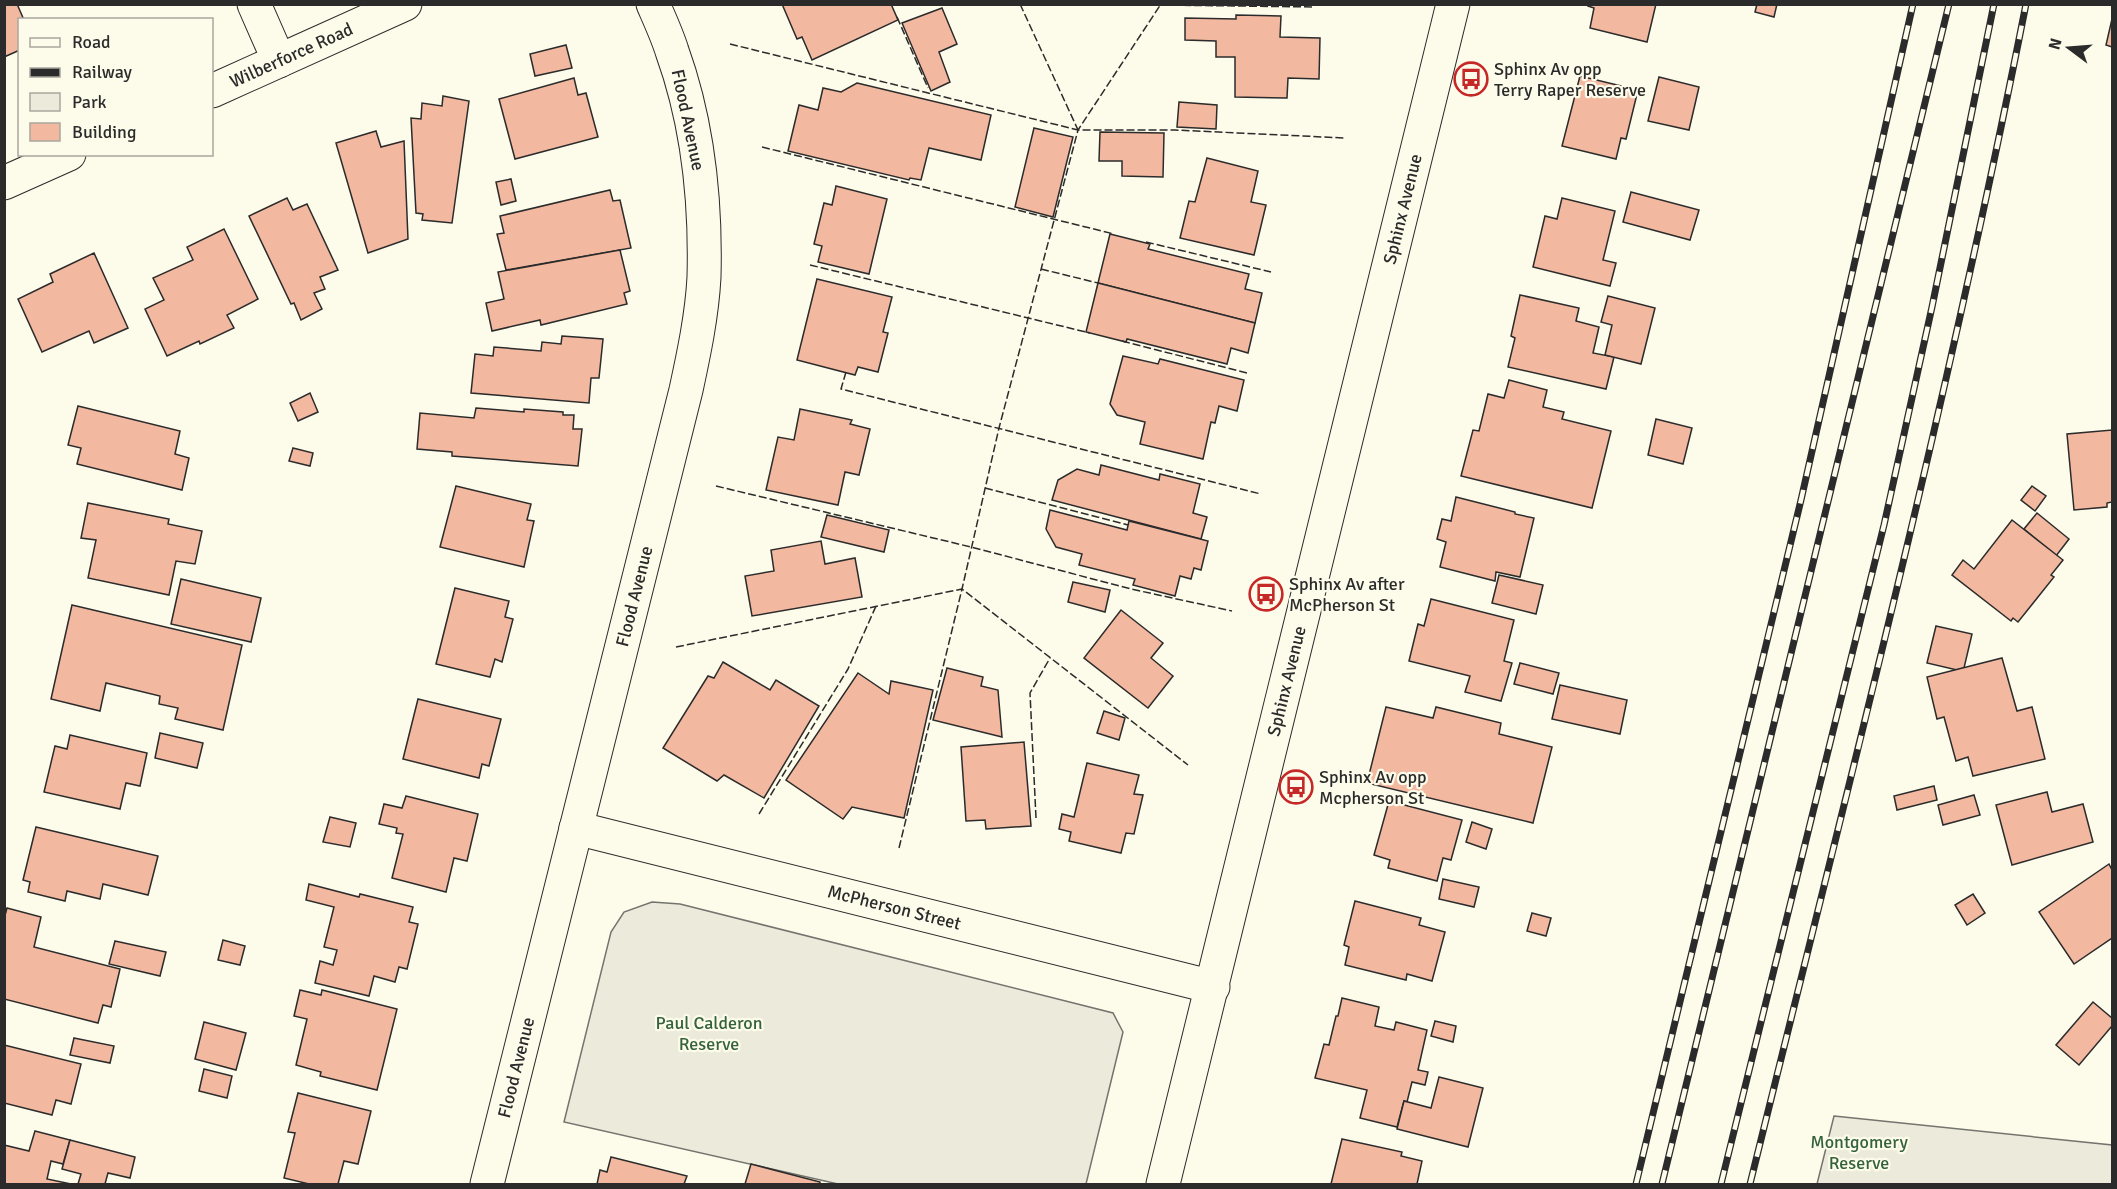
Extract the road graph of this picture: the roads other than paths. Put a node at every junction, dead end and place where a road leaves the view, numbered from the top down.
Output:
1 (254, 4) edge
2 (405, 4) edge
3 (653, 4) edge
4 (1453, 4) edge
5 (279, 61) junction
6 (213, 91) edge
7 (65, 156) edge
8 (4, 183) edge
9 (576, 828) junction
10 (1213, 987) junction
11 (487, 1185) edge
12 (1163, 1185) edge

1 - 5 street
2 - 5 street, Wilberforce Road
3 - 9 street, Flood Avenue
4 - 10 street, Sphinx Avenue
5 - 6 street, Wilberforce Road
7 - 8 street
9 - 10 street, McPherson Street
9 - 11 street, Flood Avenue
10 - 12 street, Sphinx Avenue

